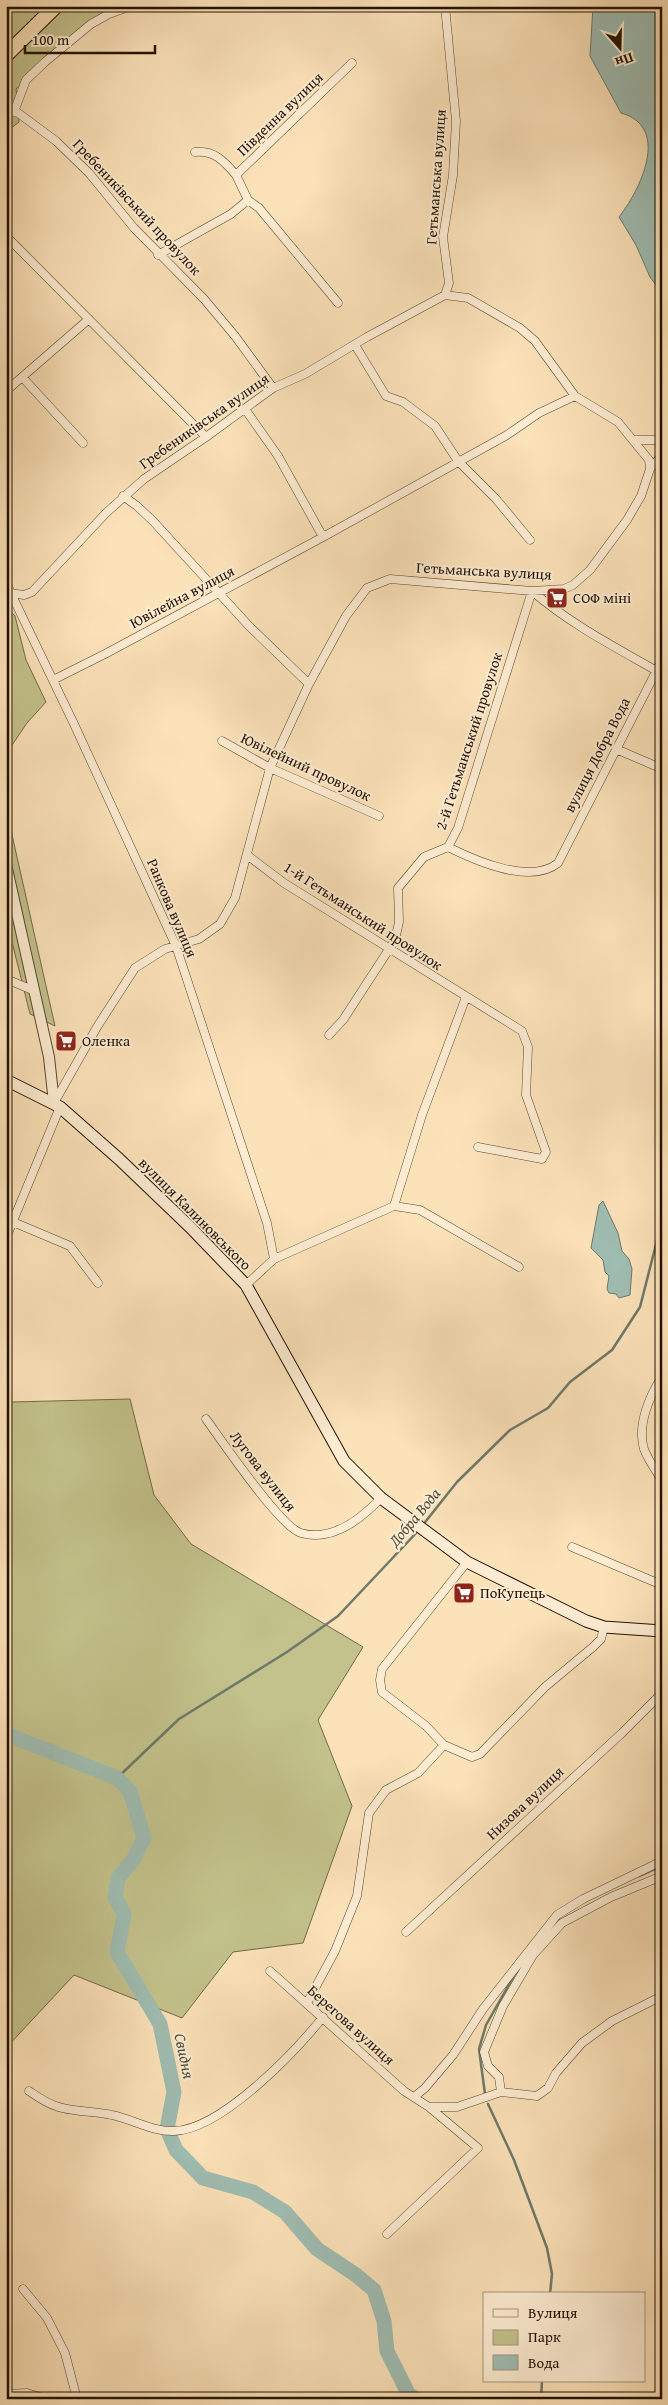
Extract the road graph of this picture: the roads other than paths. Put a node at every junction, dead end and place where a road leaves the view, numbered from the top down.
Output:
1 (56, 6) edge
2 (131, 6) edge
3 (445, 6) edge
4 (6, 54) edge
5 (352, 63) dead end
6 (6, 104) edge
7 (14, 112) junction
8 (195, 152) dead end
9 (236, 175) junction
10 (248, 200) junction
11 (6, 236) edge
12 (158, 255) junction
13 (445, 296) junction
14 (338, 303) dead end
15 (89, 319) junction
16 (355, 345) junction
17 (23, 378) junction
18 (273, 388) junction
19 (6, 391) edge
20 (574, 396) junction
21 (245, 409) junction
22 (206, 437) junction
23 (634, 440) junction
24 (662, 440) edge
25 (83, 443) dead end
26 (662, 455) edge
27 (458, 461) junction
28 (650, 469) junction
29 (123, 496) junction
30 (323, 537) junction
31 (530, 540) dead end
32 (6, 583) edge
33 (8, 590) edge
34 (532, 591) junction
35 (218, 594) junction
36 (662, 660) edge
37 (655, 670) junction
38 (662, 676) edge
39 (53, 680) junction
40 (309, 684) junction
41 (222, 741) dead end
42 (616, 749) junction
43 (270, 768) junction
44 (658, 768) dead end
45 (379, 816) dead end
46 (448, 848) junction
47 (247, 855) junction
48 (6, 864) edge
49 (9, 885) edge
50 (176, 946) junction
51 (389, 950) junction
52 (6, 979) edge
53 (35, 991) junction
54 (466, 997) junction
55 (330, 1035) dead end
56 (6, 1080) edge
57 (57, 1105) junction
58 (478, 1147) dead end
59 (394, 1206) junction
60 (9, 1220) edge
61 (6, 1238) edge
62 (274, 1259) junction
63 (519, 1267) dead end
64 (98, 1283) dead end
65 (246, 1285) junction
66 (662, 1377) edge
67 (206, 1419) dead end
68 (662, 1480) edge
69 (382, 1498) junction
70 (572, 1546) dead end
71 (467, 1562) junction
72 (662, 1585) edge
73 (662, 1616) edge
74 (604, 1627) junction
75 (660, 1631) edge
76 (662, 1693) edge
77 (444, 1745) junction
78 (662, 1861) edge
79 (662, 1876) edge
80 (406, 1932) dead end
81 (540, 1945) junction
82 (529, 1948) junction
83 (270, 1971) dead end
84 (662, 1996) edge
85 (307, 2003) junction
86 (323, 2017) junction
87 (29, 2091) dead end
88 (501, 2092) junction
89 (414, 2097) junction
90 (429, 2107) junction
91 (387, 2234) dead end
92 (23, 2289) dead end
93 (6, 2394) edge
94 (47, 2399) edge
95 (77, 2399) edge

1 - 4 highway
2 - 7 street
3 - 13 street, Гетьманська вулиця
5 - 9 street, Південна вулиця
6 - 7 street, Гребениківський провулок
7 - 12 street, Гребениківський провулок
8 - 9 street
9 - 10 street, Південна вулиця
10 - 12 street
10 - 14 street
11 - 15 street
12 - 18 street, Гребениківський провулок
13 - 16 street, Гребениківська вулиця
13 - 20 street
15 - 17 street
15 - 22 street
16 - 18 street, Гребениківська вулиця
16 - 27 street
17 - 19 street
17 - 25 street
18 - 21 street, Гребениківська вулиця
20 - 23 street
20 - 27 street, Ювілейна вулиця
21 - 22 street, Гребениківська вулиця
21 - 30 street
22 - 29 street, Гребениківська вулиця
23 - 24 street
23 - 28 street
26 - 28 street
27 - 30 street, Ювілейна вулиця
27 - 31 street
28 - 34 street, Гетьманська вулиця
29 - 33 street, Гребениківська вулиця
29 - 35 street
30 - 35 street, Ювілейна вулиця
32 - 33 street, Ранкова вулиця
33 - 39 street, Ранкова вулиця
34 - 37 street
34 - 40 street, Гетьманська вулиця
34 - 46 street, 2-й Гетьманський провулок
35 - 39 street, Ювілейна вулиця
35 - 40 street
36 - 37 street, вулиця Добра Вода
37 - 38 street
37 - 42 street, вулиця Добра Вода
39 - 50 street, Ранкова вулиця
40 - 43 street, Гетьманська вулиця
41 - 43 street, Ювілейний провулок
42 - 44 street
42 - 46 street, вулиця Добра Вода
43 - 45 street, Ювілейний провулок
43 - 47 street, Гетьманська вулиця
46 - 51 street, 2-й Гетьманський провулок
47 - 50 street, Гетьманська вулиця
47 - 51 street, 1-й Гетьманський провулок
48 - 49 street
49 - 53 street
50 - 57 street, Гетьманська вулиця
50 - 62 street, Ранкова вулиця
51 - 54 street, 1-й Гетьманський провулок
51 - 55 street, 2-й Гетьманський провулок
52 - 53 street
53 - 57 street
54 - 58 street, 1-й Гетьманський провулок
54 - 59 street
56 - 57 main road, вулиця Калиновського
57 - 60 street, Гетьманська вулиця
57 - 65 main road, вулиця Калиновського
59 - 62 street
59 - 63 street
60 - 61 street
60 - 64 street
62 - 65 street
65 - 69 main road, вулиця Калиновського
66 - 68 street
67 - 69 street, Лугова вулиця
69 - 71 main road, вулиця Калиновського
70 - 72 street
71 - 74 main road, вулиця Калиновського
71 - 77 street
73 - 75 street
74 - 75 main road, вулиця Калиновського
74 - 77 street
76 - 80 street, Низова вулиця
77 - 85 street
78 - 82 street
79 - 81 street
81 - 82 street
81 - 88 street
82 - 89 street
83 - 85 street, Берегова вулиця
84 - 88 street
85 - 86 street, Берегова вулиця
86 - 87 street
86 - 89 street, Берегова вулиця
88 - 90 street
89 - 90 street, Берегова вулиця
90 - 91 street, Берегова вулиця
92 - 95 street
93 - 94 street

